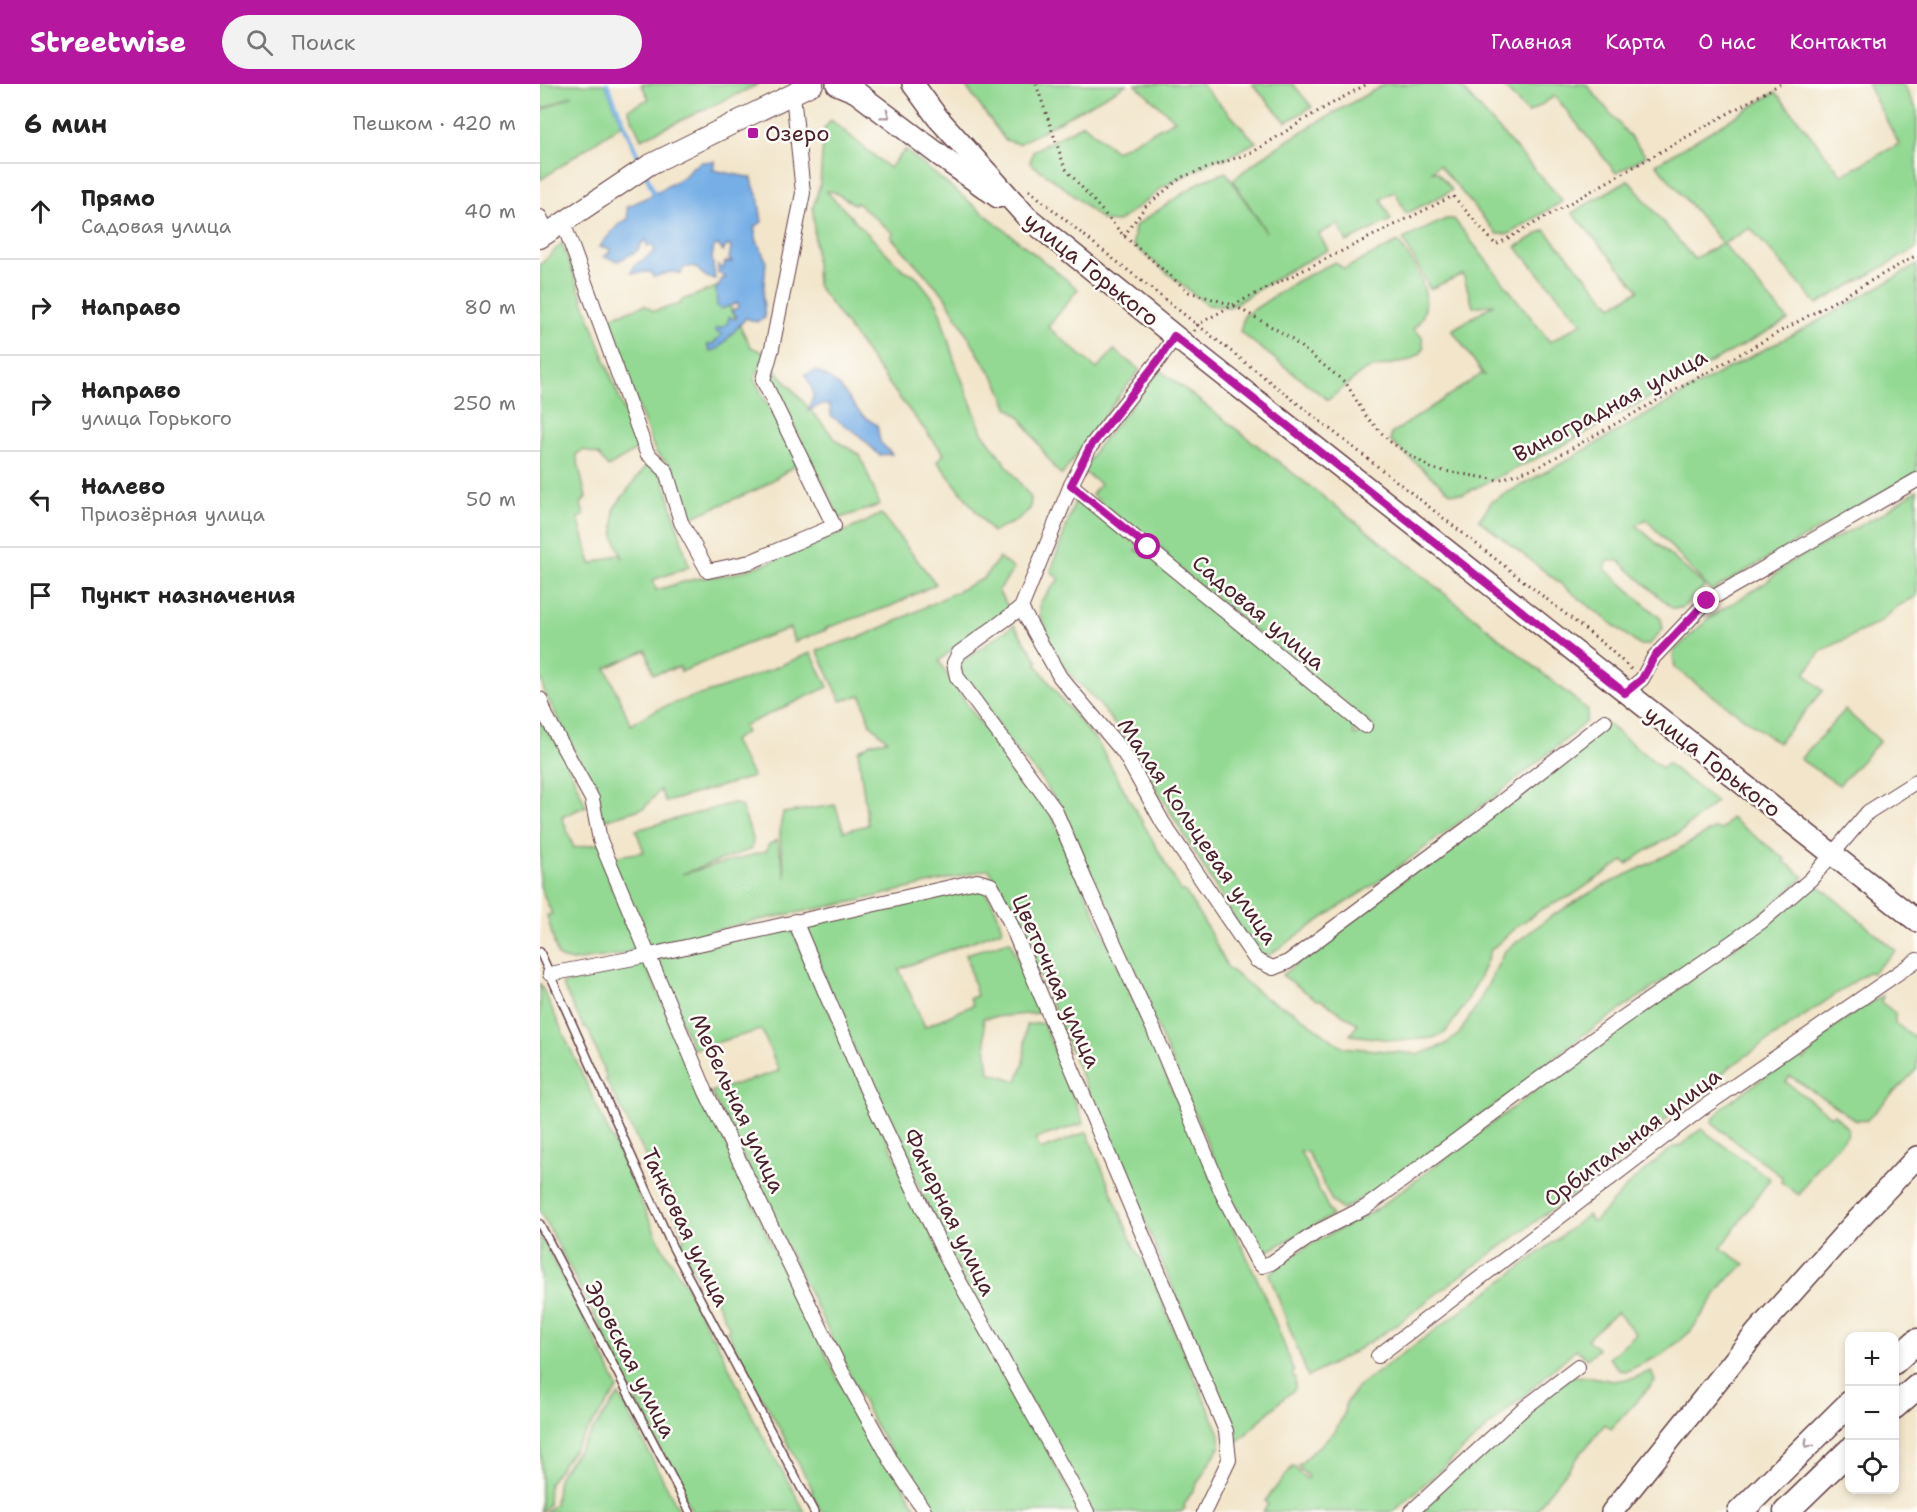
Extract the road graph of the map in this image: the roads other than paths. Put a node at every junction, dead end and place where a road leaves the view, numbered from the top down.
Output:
1 (813, 84) edge
2 (837, 84) edge
3 (913, 84) edge
4 (793, 94) junction
5 (1027, 217) junction
6 (548, 227) edge
7 (1181, 341) junction
8 (1917, 480) edge
9 (1071, 485) junction
10 (1021, 608) junction
11 (1625, 693) junction
12 (540, 699) edge
13 (1605, 721) dead end
14 (1365, 726) dead end
15 (1917, 781) edge
16 (1832, 854) junction
17 (795, 921) junction
18 (1917, 921) edge
19 (540, 952) edge
20 (650, 955) junction
21 (1917, 960) edge
22 (550, 974) junction
23 (1917, 1157) edge
24 (540, 1224) edge
25 (1917, 1341) edge
26 (1378, 1356) dead end
27 (1899, 1357) edge
28 (1578, 1367) dead end
29 (1917, 1387) edge
30 (1899, 1403) edge
31 (1845, 1408) edge
32 (1845, 1455) edge
33 (690, 1512) edge
34 (814, 1512) edge
35 (925, 1512) edge
36 (1087, 1512) edge
37 (1204, 1512) edge
38 (1411, 1512) edge
39 (1612, 1512) edge
40 (1740, 1512) edge
41 (1786, 1512) edge

1 - 4 street
2 -> 5 main road
3 - 5 main road, улица Горького
4 - 6 street
4 - 6 street
5 - 7 main road, улица Горького
7 - 9 street
7 - 11 main road, улица Горького
8 - 11 street
9 - 10 street
9 - 14 street, Садовая улица
10 - 13 street, Малая Кольцевая улица
10 - 16 street
11 - 16 main road, улица Горького
12 - 20 street, Мебельная улица
15 - 16 street
16 - 18 main road, улица Горького
17 - 20 street, Цветочная улица
17 - 36 street, Фанерная улица
17 - 37 street, Цветочная улица
19 - 22 lane, Танковая улица
20 - 22 street, Цветочная улица
20 - 35 street, Мебельная улица
21 - 26 street, Орбитальная улица
22 - 34 lane, Танковая улица
23 - 39 main road
24 - 33 lane, Эровская улица
25 - 27 highway
28 - 38 street
29 - 30 highway
31 -> 40 highway
32 - 41 highway

